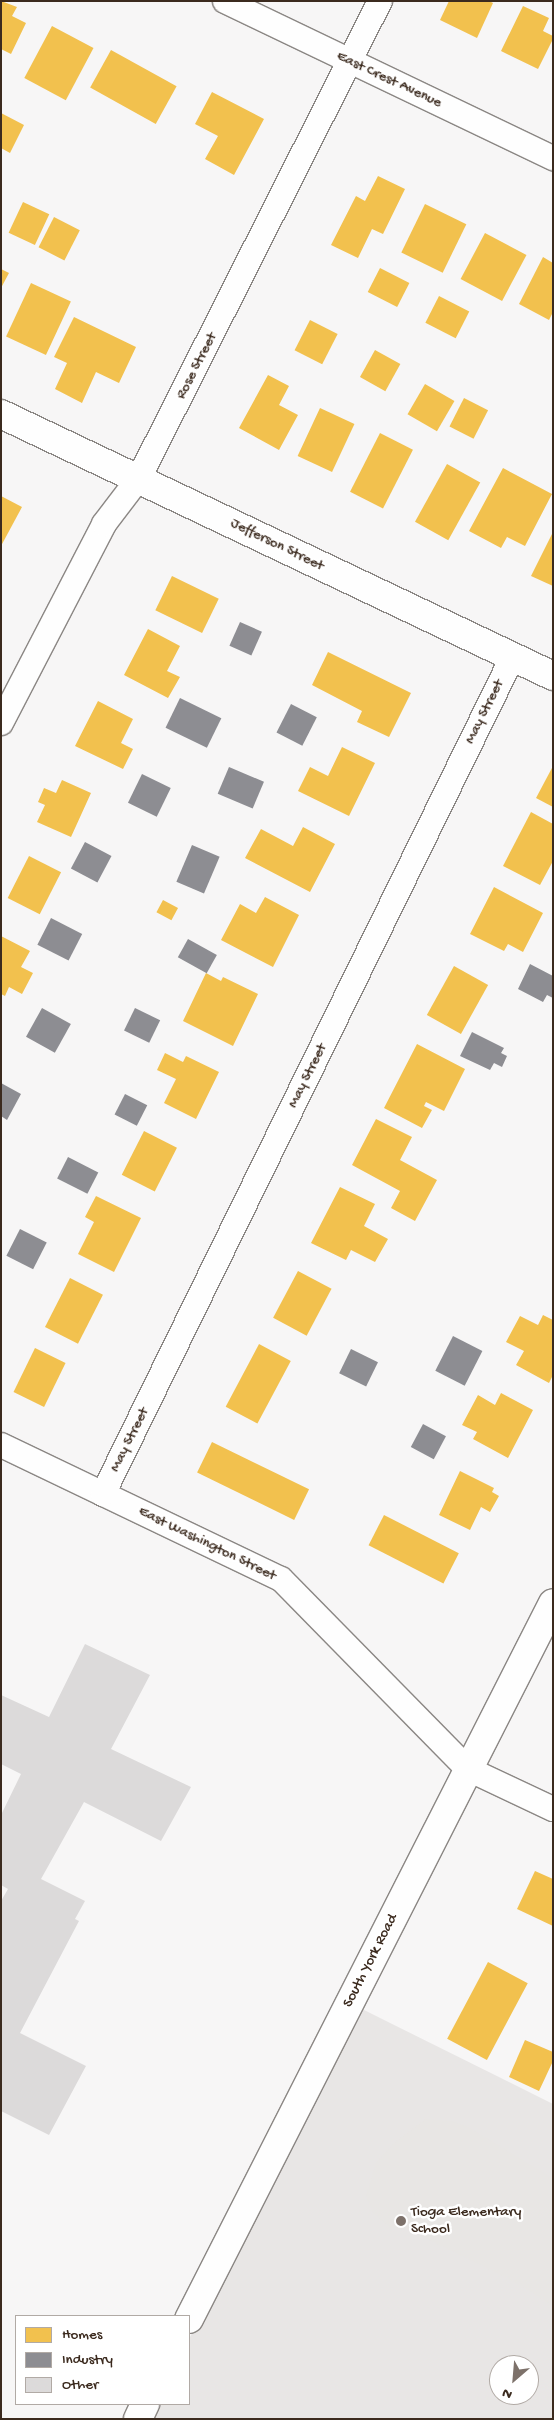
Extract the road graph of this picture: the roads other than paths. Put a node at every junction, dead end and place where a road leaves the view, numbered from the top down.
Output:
1 (225, 1) edge
2 (380, 1) edge
3 (350, 61) junction
4 (553, 158) edge
5 (1, 414) edge
6 (139, 478) junction
7 (512, 658) junction
8 (553, 676) edge
9 (1, 723) edge
10 (1, 1444) edge
11 (104, 1494) junction
12 (553, 1603) edge
13 (468, 1769) junction
14 (553, 1809) edge
15 (190, 2317) edge
16 (145, 2405) edge
17 (138, 2419) edge

1 - 3 street, East Crest Avenue
2 - 3 street, Rose Street
3 - 4 street, East Crest Avenue
3 - 6 street, Rose Street
5 - 6 main road, Jefferson Street
6 - 7 main road, Jefferson Street
6 - 9 street, Rose Street
7 - 8 main road, Jefferson Street
7 - 11 street, May Street
10 - 11 street, East Washington Street
11 - 13 street, East Washington Street
12 - 13 main road, South York Road
13 - 14 street
13 - 15 main road, South York Road
16 - 17 main road

